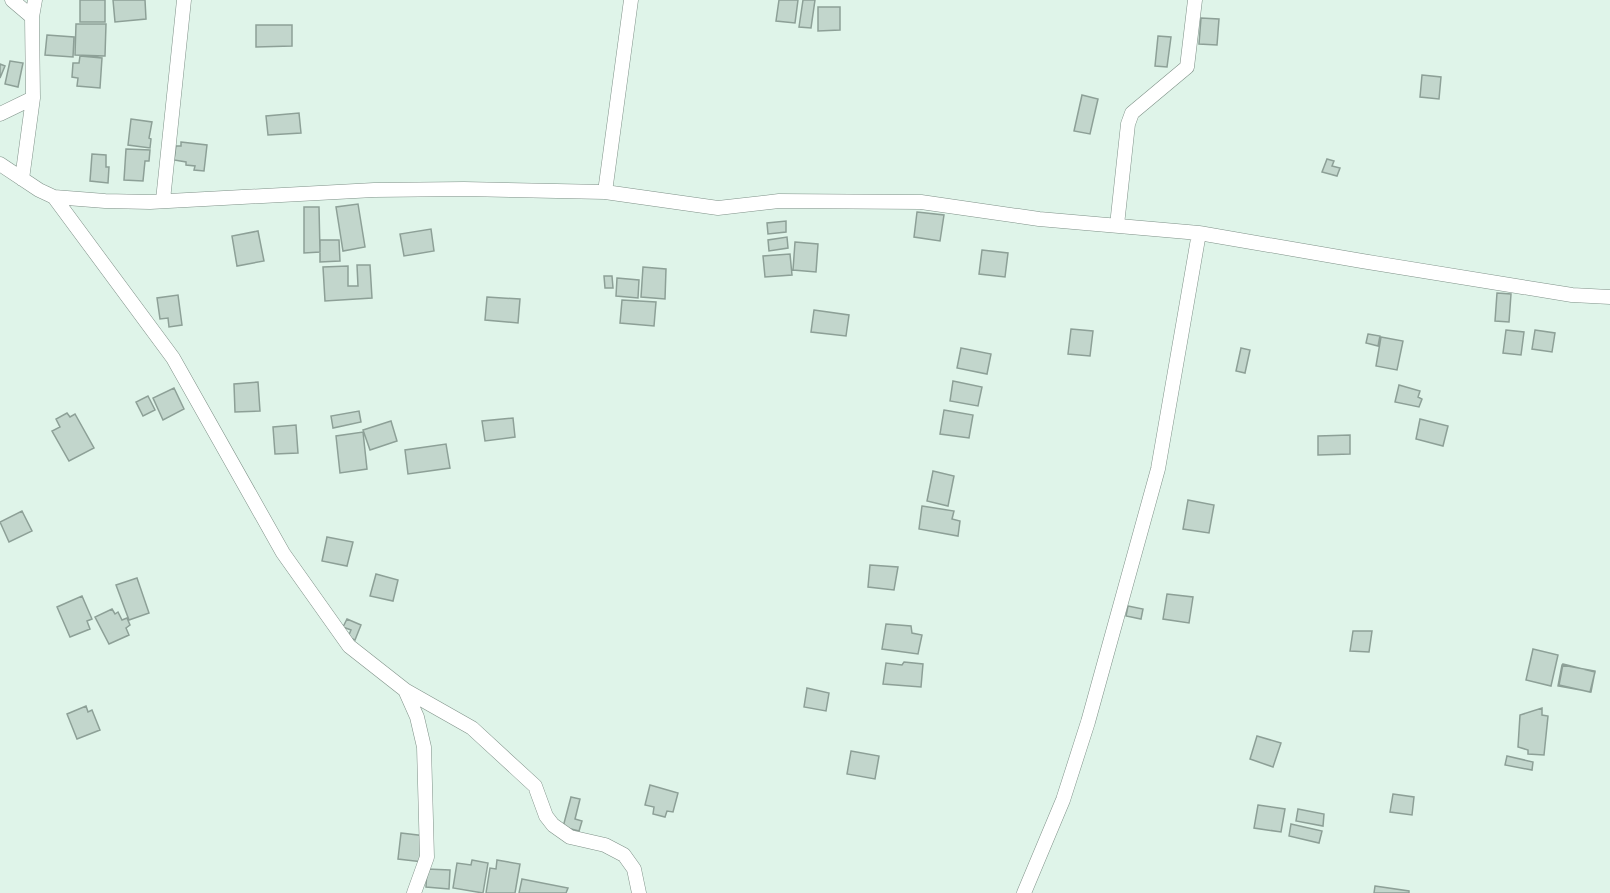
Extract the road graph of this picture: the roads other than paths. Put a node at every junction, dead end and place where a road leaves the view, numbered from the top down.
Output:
1 (12, 0) edge
2 (35, 0) edge
3 (184, 0) edge
4 (631, 0) edge
5 (1195, 0) edge
6 (32, 17) junction
7 (33, 98) junction
8 (0, 114) edge
9 (0, 164) edge
10 (22, 179) junction
11 (606, 192) junction
12 (54, 197) junction
13 (163, 200) junction
14 (1117, 225) junction
15 (1199, 233) junction
16 (1610, 297) edge
17 (405, 690) junction
18 (414, 893) edge
19 (639, 893) edge
20 (1024, 893) edge

1 - 6 street
2 - 6 street
3 - 13 street
4 - 11 street
5 - 14 street
6 - 7 street
7 - 8 street
7 - 10 street
9 - 10 street
10 - 12 street
11 - 13 street
11 - 14 street
12 - 13 street
12 - 17 street
14 - 15 street
15 - 16 street
15 - 20 street
17 - 18 street
17 - 19 street

